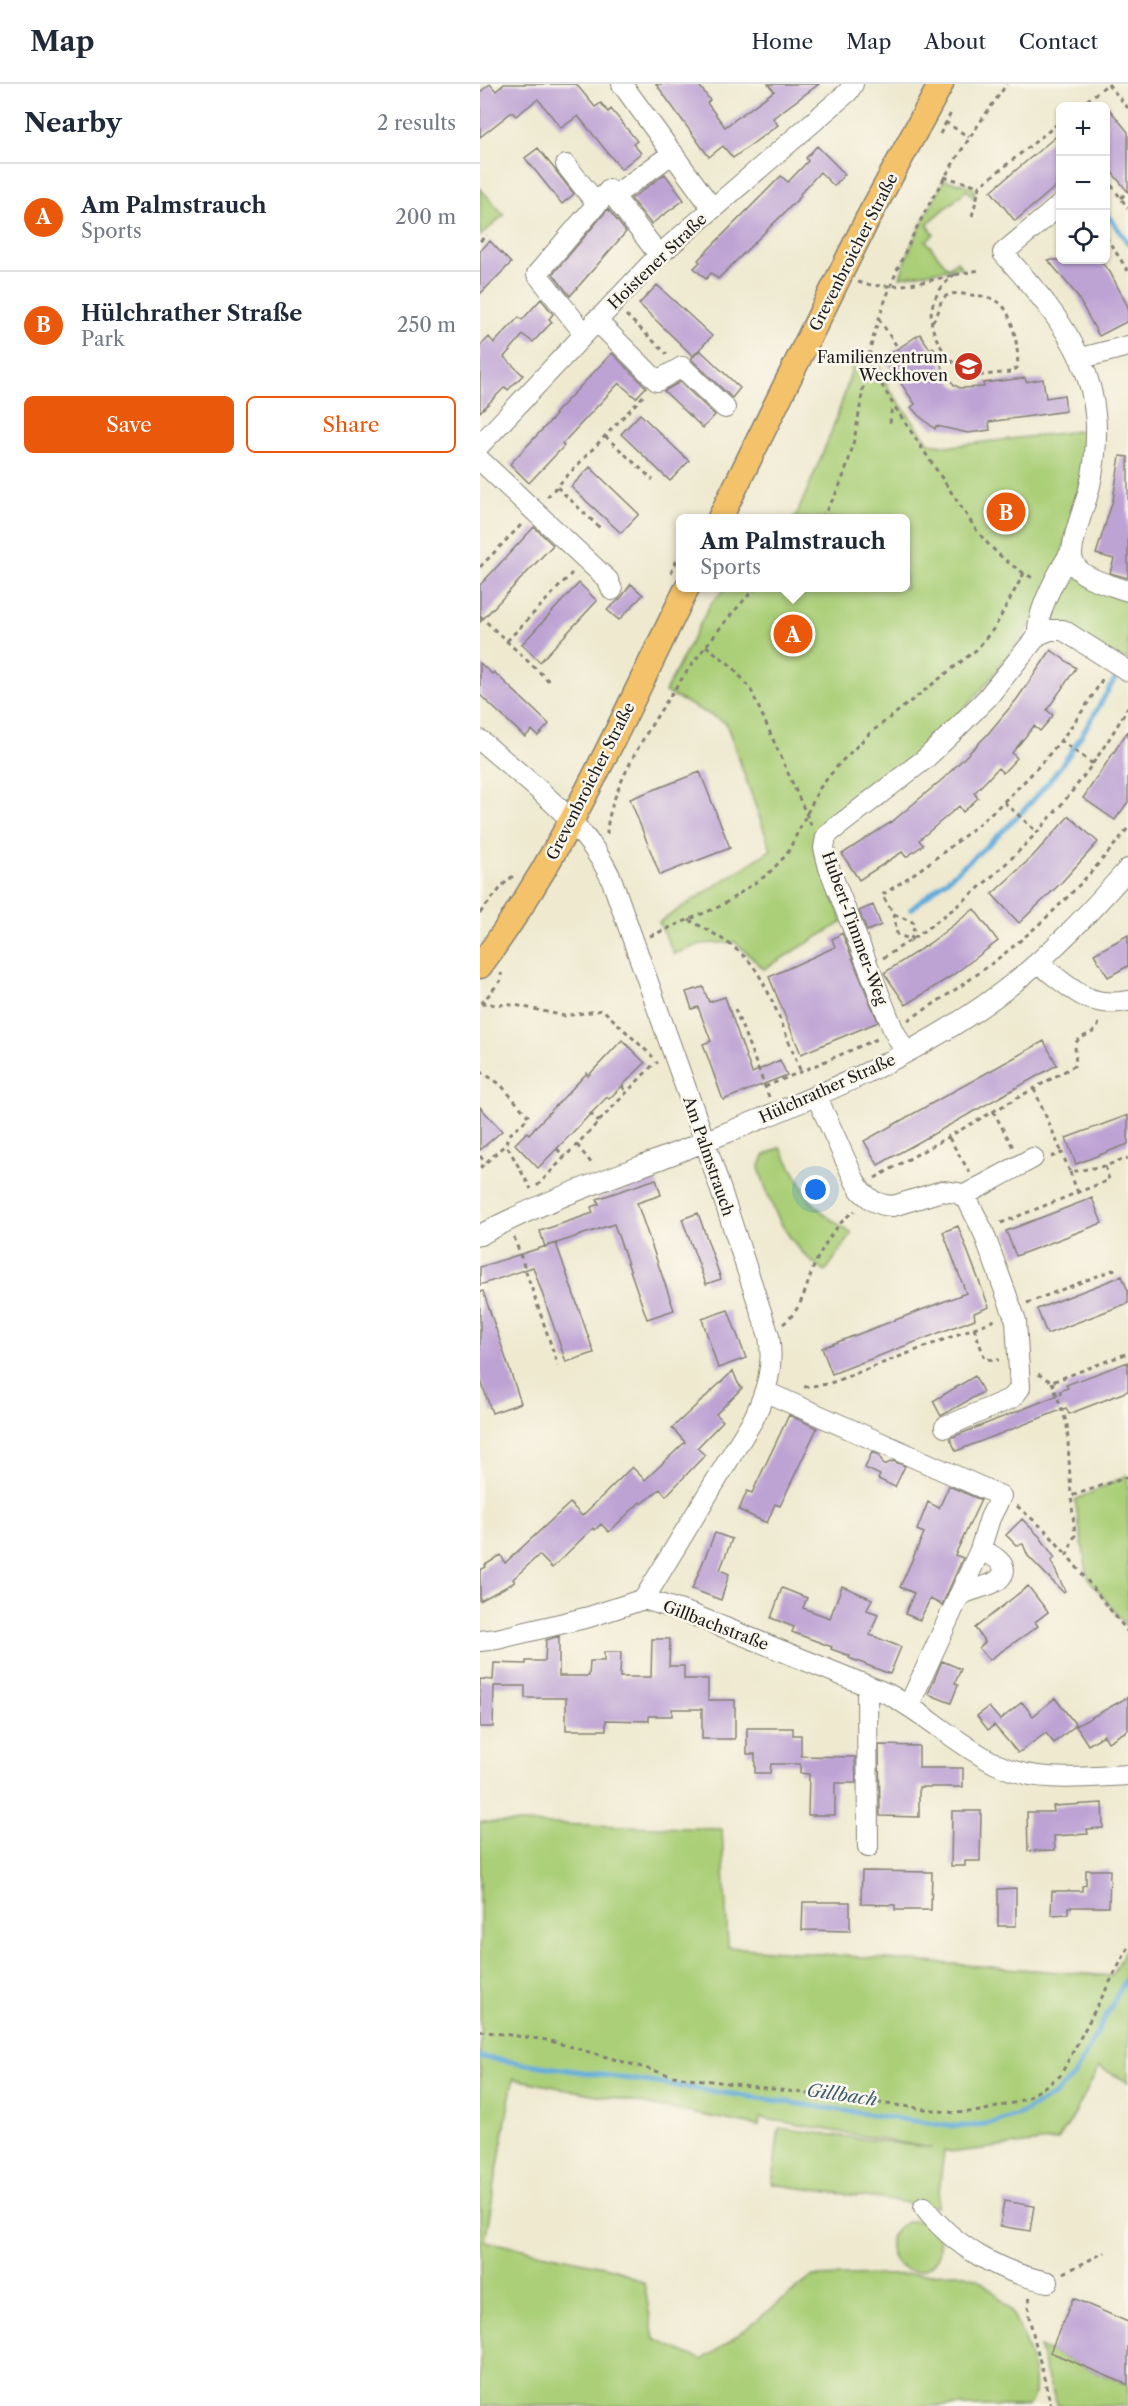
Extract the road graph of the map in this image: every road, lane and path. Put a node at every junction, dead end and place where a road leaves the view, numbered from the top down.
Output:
1 (622, 84) edge
2 (941, 84) edge
3 (1007, 84) edge
4 (1108, 84) edge
5 (850, 88) edge
6 (1085, 102) edge
7 (1128, 108) edge
8 (1056, 125) edge
9 (672, 153) junction
10 (566, 165) dead end
11 (943, 177) junction
12 (1110, 184) edge
13 (980, 186) junction
14 (622, 190) dead end
15 (1128, 191) edge
16 (1120, 198) junction
17 (597, 204) junction
18 (712, 208) junction
19 (1056, 208) edge
20 (1128, 208) edge
21 (972, 216) dead end
22 (486, 235) dead end
23 (480, 241) edge
24 (1110, 243) edge
25 (659, 255) junction
26 (982, 270) dead end
27 (1128, 271) edge
28 (957, 273) junction
29 (839, 276) junction
30 (890, 287) junction
31 (614, 303) junction
32 (879, 319) junction
33 (932, 321) junction
34 (590, 327) junction
35 (896, 345) dead end
36 (1128, 346) edge
37 (1082, 358) junction
38 (868, 361) junction
39 (682, 367) junction
40 (657, 381) junction
41 (892, 403) junction
42 (725, 408) dead end
43 (890, 423) dead end
44 (605, 436) junction
45 (480, 445) edge
46 (480, 460) edge
47 (654, 480) dead end
48 (557, 487) junction
49 (535, 510) junction
50 (722, 514) edge
51 (824, 514) edge
52 (601, 529) dead end
53 (1072, 550) junction
54 (585, 558) junction
55 (480, 567) edge
56 (1024, 573) junction
57 (1053, 587) junction
58 (612, 590) dead end
59 (1128, 591) edge
60 (685, 592) edge
61 (752, 592) edge
62 (480, 616) edge
63 (1038, 635) junction
64 (507, 641) junction
65 (706, 646) junction
66 (1120, 666) edge
67 (551, 683) dead end
68 (1128, 707) edge
69 (480, 740) edge
70 (1059, 740) junction
71 (1093, 764) junction
72 (1003, 802) junction
73 (805, 815) junction
74 (573, 821) junction
75 (1128, 828) edge
76 (1038, 833) junction
77 (824, 842) junction
78 (599, 854) junction
79 (1128, 869) edge
80 (894, 914) junction
81 (689, 920) junction
82 (911, 940) junction
83 (635, 942) junction
84 (1038, 963) junction
85 (480, 966) edge
86 (869, 967) junction
87 (1128, 1001) edge
88 (1102, 1003) junction
89 (481, 1004) edge
90 (735, 1009) dead end
91 (893, 1029) junction
92 (905, 1052) junction
93 (665, 1059) junction
94 (480, 1071) edge
95 (801, 1072) junction
96 (622, 1086) dead end
97 (765, 1087) junction
98 (1033, 1088) junction
99 (627, 1092) junction
100 (816, 1095) junction
101 (993, 1111) junction
102 (590, 1113) dead end
103 (775, 1113) junction
104 (598, 1122) junction
105 (948, 1137) junction
106 (705, 1142) junction
107 (506, 1144) junction
108 (577, 1145) junction
109 (557, 1149) dead end
110 (1062, 1153) junction
111 (480, 1156) edge
112 (565, 1157) junction
113 (1128, 1158) edge
114 (1028, 1161) junction
115 (486, 1163) junction
116 (1105, 1166) junction
117 (480, 1168) edge
118 (1070, 1172) junction
119 (604, 1180) junction
120 (970, 1192) junction
121 (1078, 1193) junction
122 (867, 1196) junction
123 (536, 1199) junction
124 (509, 1221) junction
125 (983, 1231) junction
126 (480, 1235) edge
127 (1118, 1268) dead end
128 (1012, 1311) junction
129 (974, 1328) junction
130 (768, 1332) junction
131 (1128, 1353) edge
132 (1017, 1362) junction
133 (558, 1365) dead end
134 (1052, 1382) junction
135 (798, 1388) dead end
136 (766, 1392) junction
137 (945, 1427) dead end
138 (1128, 1477) edge
139 (1001, 1496) junction
140 (1071, 1496) junction
141 (980, 1550) junction
142 (1067, 1555) junction
143 (958, 1597) junction
144 (644, 1599) junction
145 (1128, 1632) edge
146 (480, 1641) edge
147 (867, 1686) junction
148 (909, 1705) junction
149 (1128, 1775) edge
150 (868, 1847) dead end
151 (1128, 1948) edge
152 (480, 2031) edge
153 (924, 2207) dead end
154 (1106, 2252) dead end
155 (1048, 2282) junction
156 (1051, 2406) edge

1 - 9 street
2 - 29 main road, Grevenbroicher Straße
3 - 11 path
4 - 6 path
4 - 7 path
5 - 18 street, Hoistener Straße
8 - 13 path
9 - 14 street
9 - 18 street
10 - 17 street
11 - 13 path
11 - 30 path
12 - 16 path
13 - 21 path
15 - 16 path
16 - 20 path
17 - 25 street
17 - 34 street
18 - 25 street, Hoistener Straße
19 - 37 street
22 - 23 path
24 - 27 path
25 - 31 street, Hoistener Straße
26 - 28 path
28 - 30 path
28 - 33 path
29 - 30 path
29 - 50 main road, Grevenbroicher Straße
30 - 32 path
31 - 34 street, Hoistener Straße
31 - 39 path
32 - 35 path
32 - 38 path
33 - 33 path
34 - 40 street
34 - 45 street, Hoistener Straße
36 - 37 street
37 - 53 street
38 - 41 path
38 - 51 path
39 - 40 street
39 - 42 street
40 - 44 path
41 - 43 path
41 - 56 path
44 - 47 path
44 - 48 path
46 - 49 street
48 - 49 path
48 - 52 path
49 - 54 street
49 - 55 path
53 - 57 street
53 - 59 street
54 - 58 street
54 - 64 path
56 - 57 path
56 - 73 path
57 - 63 street
60 - 74 main road, Grevenbroicher Straße
61 - 65 path
62 - 64 path
63 - 66 street
63 - 77 street, Hubert-Timmer-Weg
64 - 67 path
65 - 73 path
65 - 78 path
66 - 70 path
68 - 71 path
69 - 74 street, Am Palmstrauch
70 - 71 path
70 - 72 path
71 - 76 path
72 - 76 path
72 - 80 path
73 - 77 path
73 - 81 path
74 - 78 street, Am Palmstrauch
74 - 85 main road, Grevenbroicher Straße
75 - 91 path
76 - 82 path
77 - 86 street, Hubert-Timmer-Weg
78 - 83 street, Am Palmstrauch
79 - 84 street, Hülchrather Straße
80 - 82 path
80 - 82 path
81 - 83 path
81 - 95 path
82 - 86 path
83 - 93 street, Am Palmstrauch
84 - 88 street
84 - 92 street, Hülchrather Straße
86 - 91 street, Hubert-Timmer-Weg
87 - 88 street
88 - 98 path
89 - 93 path
90 - 97 path
91 - 92 street, Hubert-Timmer-Weg
91 - 95 path
92 - 100 street, Hülchrather Straße
93 - 99 path
93 - 106 street, Am Palmstrauch
94 - 107 path
95 - 97 path
96 - 99 path
97 - 103 path
98 - 101 path
98 - 110 path
99 - 104 path
100 - 103 street, Hülchrather Straße
100 - 122 street
101 - 105 path
101 - 114 path
102 - 104 path
103 - 106 street, Hülchrather Straße
104 - 108 path
105 - 120 path
105 - 122 path
106 - 119 street, Hülchrather Straße
106 - 130 street, Am Palmstrauch
107 - 115 path
107 - 123 path
108 - 112 path
108 - 119 path
109 - 112 path
110 - 114 path
110 - 118 path
111 - 115 path
112 - 123 path
113 - 116 path
114 - 120 street
115 - 117 path
116 - 118 path
116 - 121 path
118 - 121 path
119 - 123 street, Hülchrather Straße
120 - 122 street
120 - 125 street
121 - 125 path
122 - 130 path
123 - 124 street, Hülchrather Straße
124 - 126 street, Hülchrather Straße
124 - 133 path
125 - 128 street
127 - 128 path
128 - 129 path
128 - 132 street
129 - 132 path
129 - 135 path
130 - 136 street, Am Palmstrauch
131 - 134 path
132 - 134 path
132 - 137 street
134 - 140 path
136 - 139 street
136 - 144 street, Am Palmstrauch
138 - 140 path
139 - 141 street
139 - 142 path
140 - 142 path
141 - 143 street
141 - 143 street
142 - 145 path
143 - 148 street
144 - 146 street, Gillbachstraße
144 - 147 street, Gillbachstraße
147 - 148 street, Gillbachstraße
147 - 150 street
148 - 149 street, Gillbachstraße
151 - 152 path
153 - 155 street
154 - 155 path
155 - 156 path

